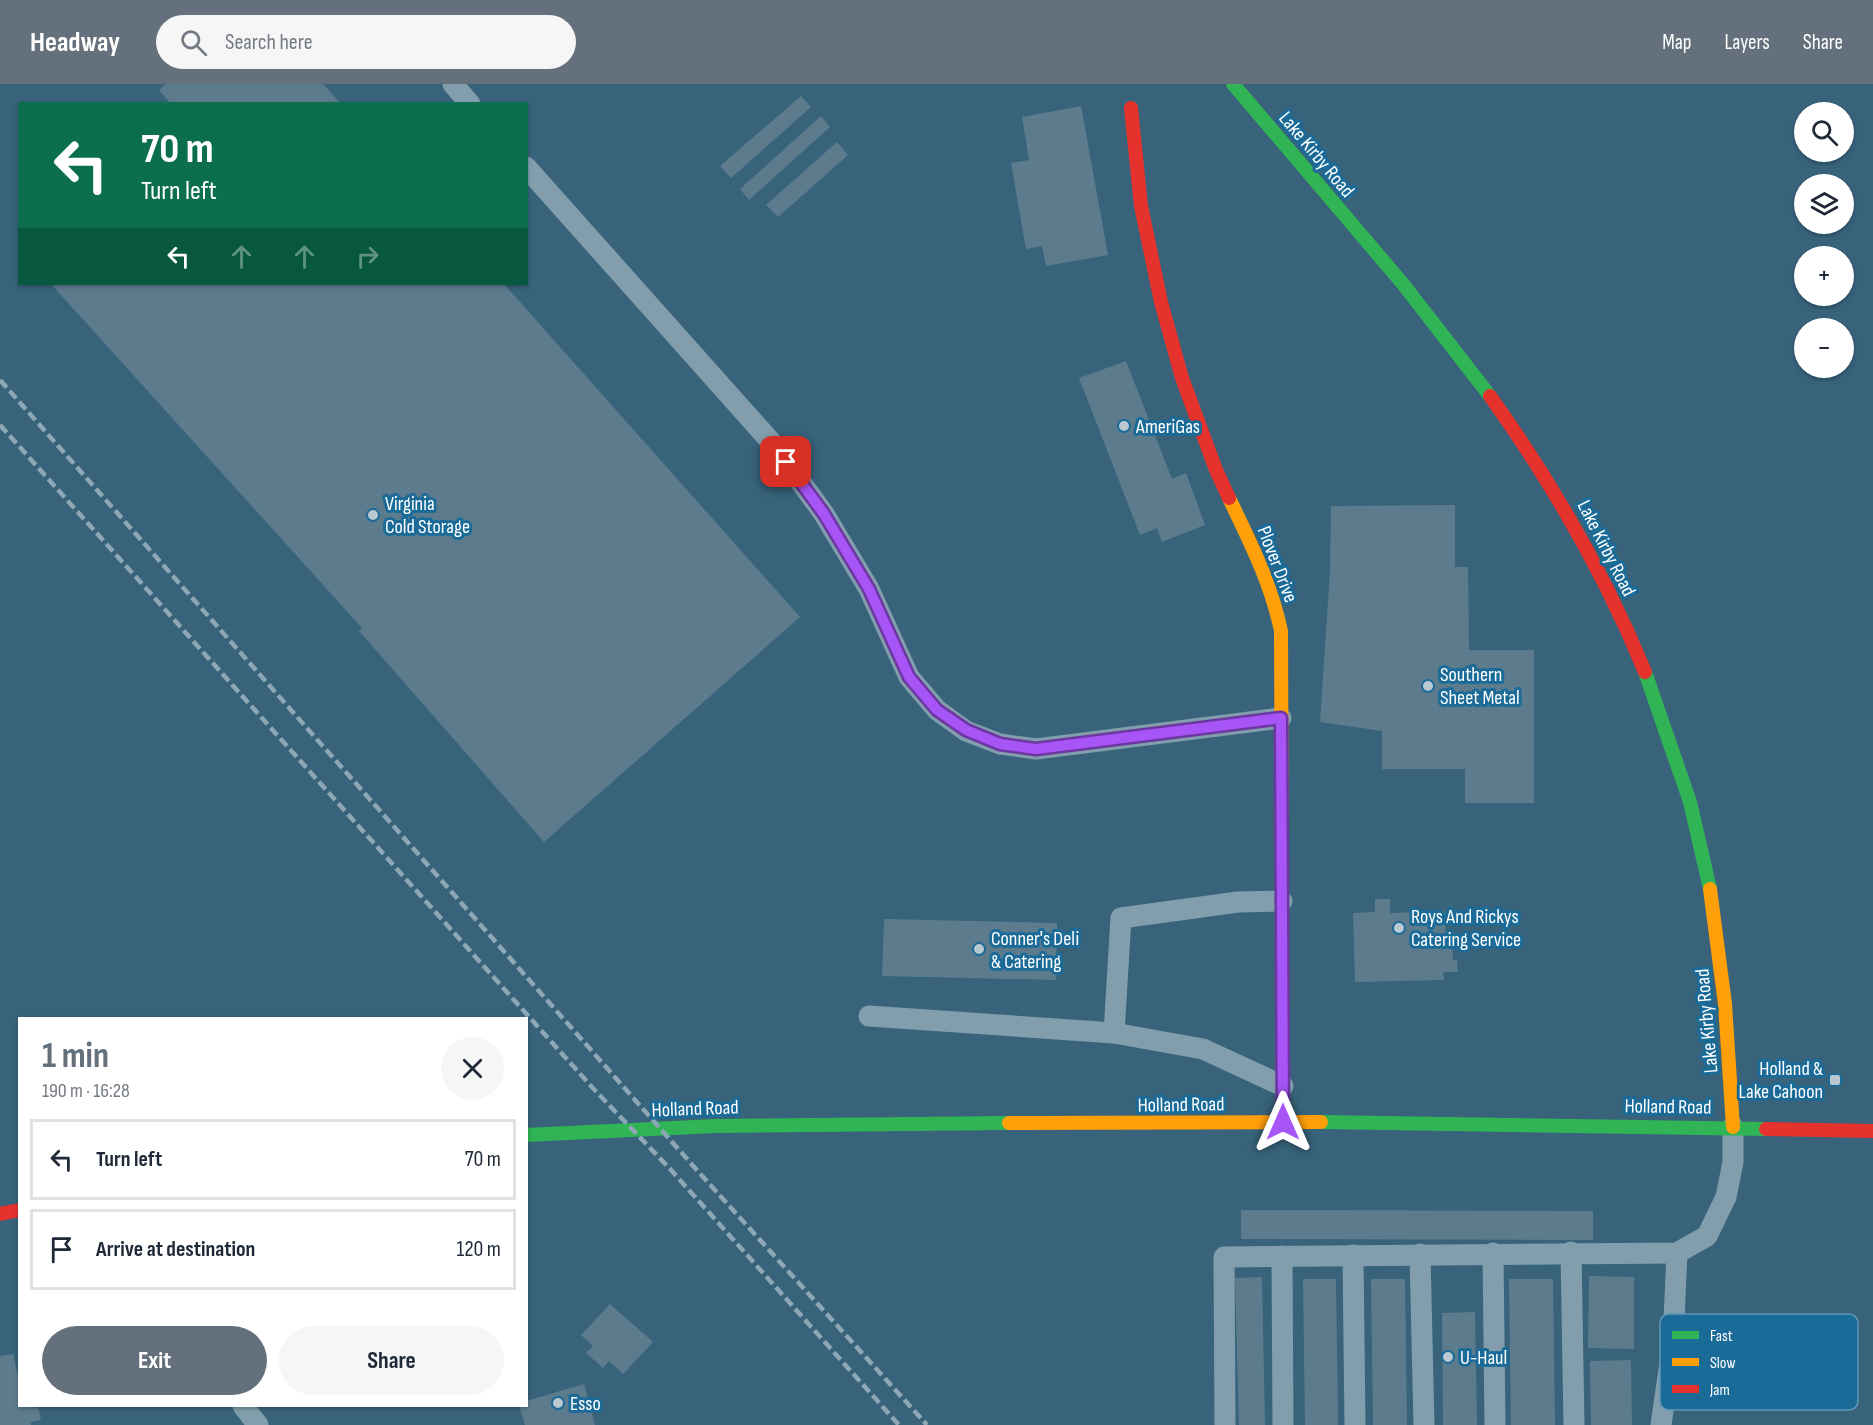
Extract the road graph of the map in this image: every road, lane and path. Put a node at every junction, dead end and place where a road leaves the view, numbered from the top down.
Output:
1 (453, 84) edge
2 (1233, 84) edge
3 (468, 102) edge
4 (1131, 108) dead end
5 (528, 169) edge
6 (1281, 718) junction
7 (1282, 901) junction
8 (869, 1016) dead end
9 (1114, 1033) junction
10 (1282, 1086) junction
11 (1283, 1122) junction
12 (1734, 1127) junction
13 (1873, 1131) edge
14 (528, 1135) edge
15 (18, 1210) edge
16 (0, 1214) edge
17 (1571, 1252) junction
18 (1493, 1253) junction
19 (1677, 1253) junction
20 (1420, 1254) junction
21 (1353, 1255) junction
22 (1282, 1256) junction
23 (1674, 1314) edge
24 (244, 1407) edge
25 (1662, 1410) edge
26 (258, 1425) edge
27 (1224, 1425) edge
28 (1283, 1425) edge
29 (1355, 1425) edge
30 (1424, 1425) edge
31 (1495, 1425) edge
32 (1574, 1425) edge
33 (1661, 1425) edge

1 - 3 lane
2 - 12 street, Lake Kirby Road
4 - 6 street, Plover Drive
5 - 6 lane
6 - 7 street, Plover Drive
7 - 9 lane
7 - 10 street, Plover Drive
8 - 9 lane
9 - 10 lane
10 - 11 street, Plover Drive
11 - 12 street, Holland Road
11 - 14 street, Holland Road
12 - 13 street, Holland Road
12 - 19 lane
15 - 16 street
17 - 18 lane
17 - 19 lane
17 - 32 lane
18 - 20 lane
18 - 31 lane
19 - 23 lane
20 - 21 lane
20 - 30 lane
21 - 22 lane
21 - 29 lane
22 - 27 lane
22 - 28 lane
24 - 26 lane
25 - 33 lane

